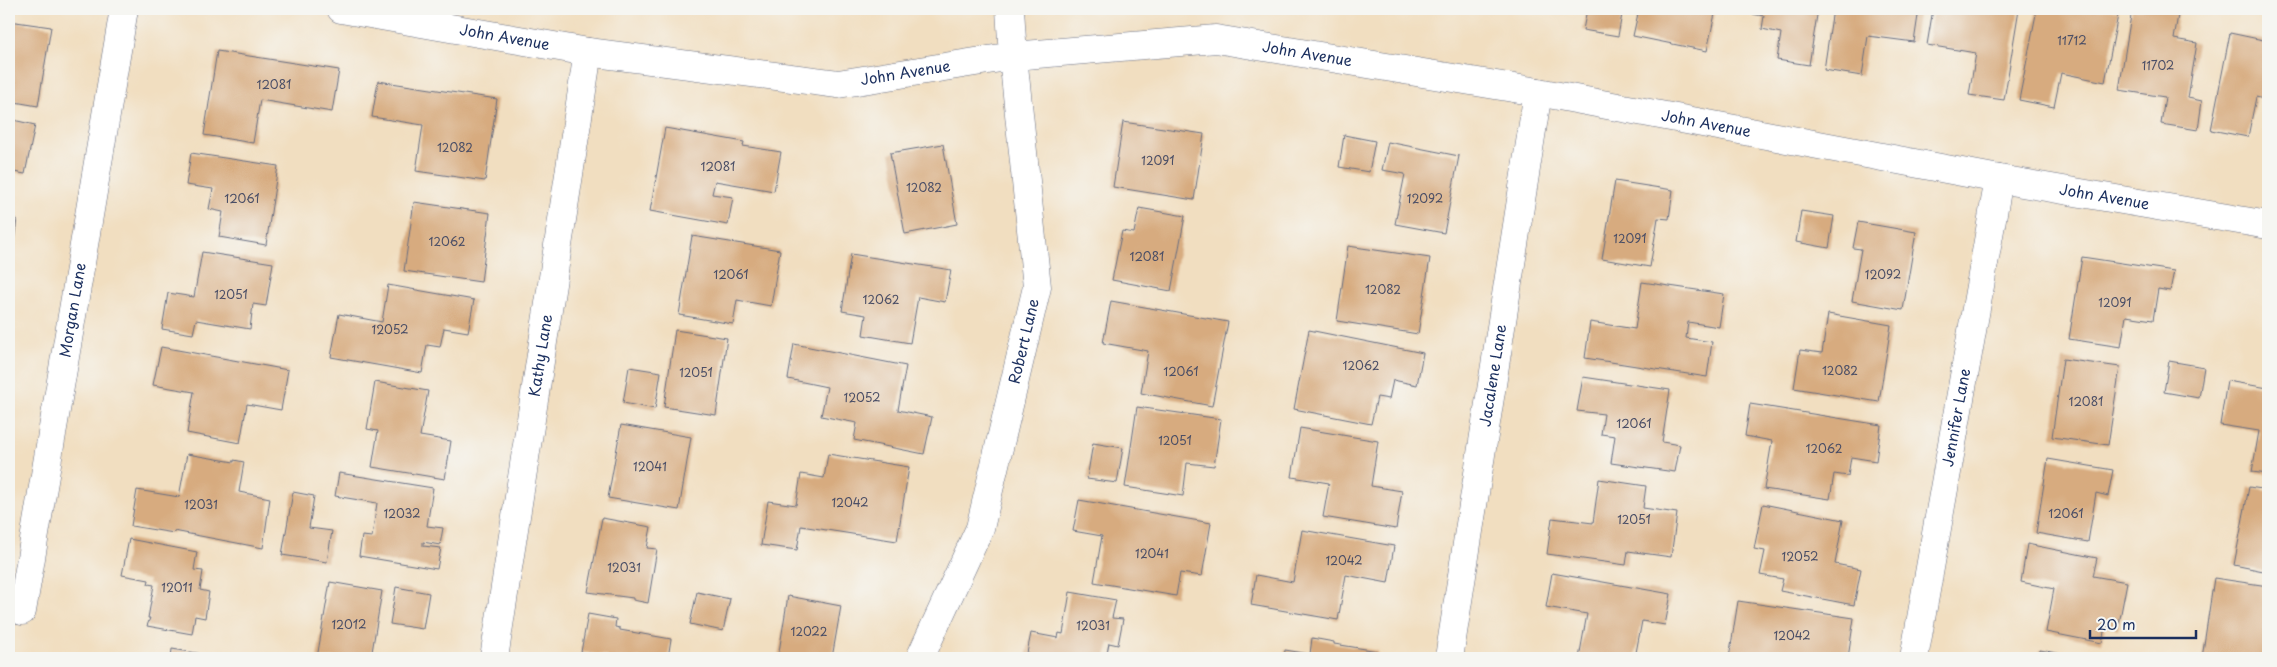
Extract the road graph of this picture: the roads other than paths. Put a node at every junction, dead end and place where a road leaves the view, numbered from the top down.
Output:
1 (124, 9) edge
2 (341, 9) edge
3 (1010, 9) edge
4 (588, 52) junction
5 (1013, 56) junction
6 (1538, 92) junction
7 (1999, 179) junction
8 (2268, 225) edge
9 (22, 611) dead end
10 (494, 658) edge
11 (920, 658) edge
12 (1449, 658) edge
13 (1914, 658) edge

1 - 9 street, Morgan Lane
2 - 4 street, John Avenue
3 - 5 street, Robert Lane
4 - 5 street, John Avenue
4 - 10 street, Kathy Lane
5 - 6 street, John Avenue
5 - 11 street, Robert Lane
6 - 7 street, John Avenue
6 - 12 street, Jacalene Lane
7 - 8 street, John Avenue
7 - 13 street, Jennifer Lane

